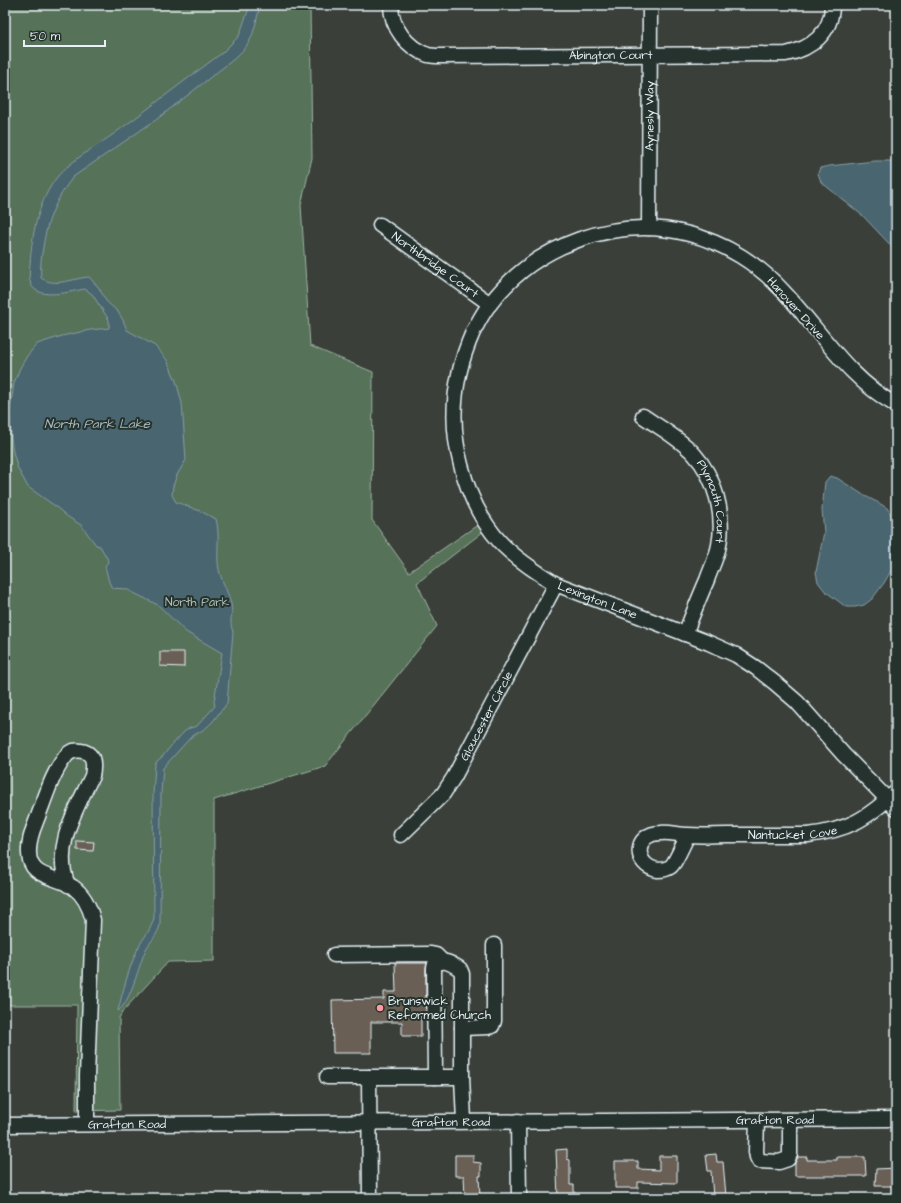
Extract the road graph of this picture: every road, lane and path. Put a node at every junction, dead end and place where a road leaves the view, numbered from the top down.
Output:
1 (392, 5) edge
2 (650, 5) edge
3 (832, 5) edge
4 (649, 55) junction
5 (380, 225) dead end
6 (649, 228) junction
7 (490, 304) junction
8 (896, 405) edge
9 (642, 416) dead end
10 (556, 584) junction
11 (685, 634) junction
12 (893, 800) edge
13 (401, 835) dead end
14 (688, 836) dead end
15 (68, 885) junction
16 (494, 945) dead end
17 (334, 955) dead end
18 (442, 961) junction
19 (462, 1028) junction
20 (327, 1077) dead end
21 (435, 1077) junction
22 (462, 1077) junction
23 (369, 1078) junction
24 (896, 1119) edge
25 (756, 1120) junction
26 (790, 1120) junction
27 (464, 1121) junction
28 (518, 1121) junction
29 (369, 1122) junction
30 (5, 1124) edge
31 (87, 1124) junction
32 (370, 1198) edge
33 (519, 1198) edge

1 - 4 street, Abington Court
2 - 4 street, Aynesly Way
3 - 4 street, Abington Court
4 - 6 street, Aynesly Way
5 - 7 street, Northbridge Court
6 - 7 street, Hanover Drive
6 - 8 street, Hanover Drive
7 - 10 street, Lexington Lane
9 - 11 street, Plymouth Court
10 - 11 street, Lexington Lane
10 - 13 street, Gloucester Circle
11 - 12 street, Lexington Lane
12 - 14 street, Nantucket Cove
15 - 15 street
15 - 31 street
16 - 19 street
17 - 18 street
18 - 19 street
18 - 21 street
19 - 22 street
20 - 23 street
21 - 22 street
21 - 23 street
22 - 27 street
23 - 29 street
24 - 26 street, Grafton Road
25 - 26 street, Grafton Road
25 - 26 street
25 - 28 street, Grafton Road
27 - 28 street, Grafton Road
27 - 29 street, Grafton Road
28 - 33 street
29 - 31 street, Grafton Road
29 - 32 street
30 - 31 street, Grafton Road

